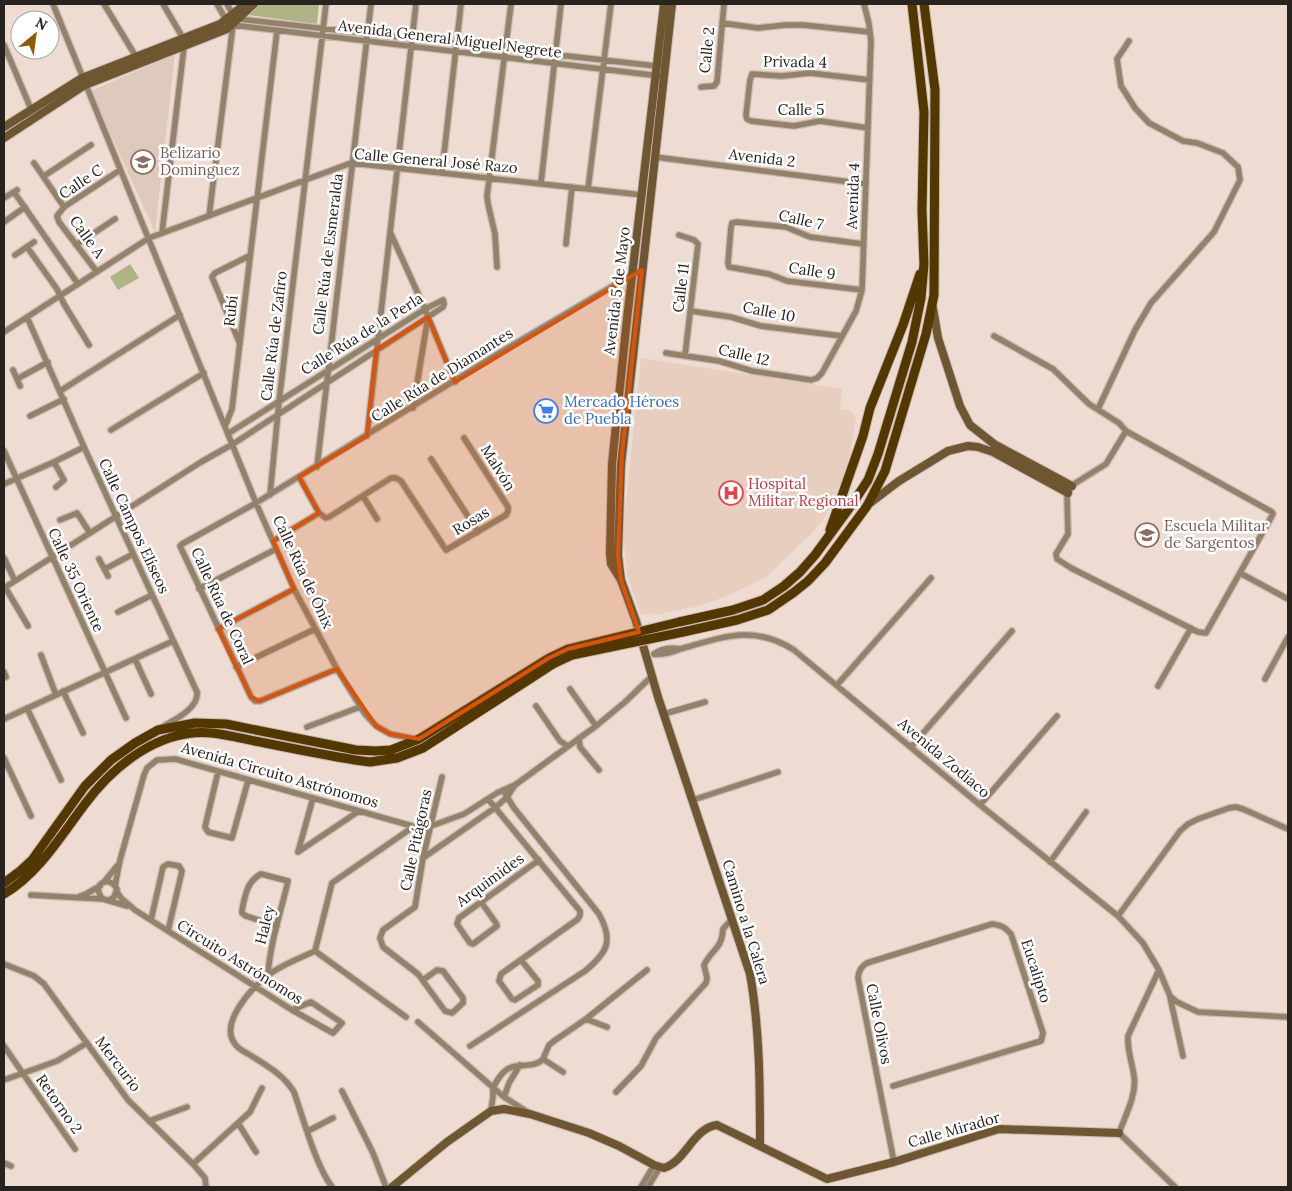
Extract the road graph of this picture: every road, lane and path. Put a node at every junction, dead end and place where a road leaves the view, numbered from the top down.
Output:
1 (53, 4) edge
2 (104, 4) edge
3 (163, 4) edge
4 (217, 4) edge
5 (227, 4) edge
6 (245, 4) edge
7 (254, 4) edge
8 (326, 4) edge
9 (371, 4) edge
10 (416, 4) edge
11 (461, 4) edge
12 (511, 4) edge
13 (561, 4) edge
14 (611, 4) edge
15 (664, 4) edge
16 (672, 4) edge
17 (724, 4) edge
18 (864, 4) edge
19 (912, 4) edge
20 (924, 4) edge
21 (233, 20) junction
22 (666, 20) junction
23 (722, 23) junction
24 (323, 29) junction
25 (277, 31) junction
26 (870, 32) junction
27 (368, 34) junction
28 (322, 37) junction
29 (183, 38) junction
30 (411, 38) junction
31 (1129, 40) dead end
32 (367, 42) junction
33 (457, 43) junction
34 (184, 47) junction
35 (410, 47) junction
36 (4, 48) edge
37 (506, 48) junction
38 (456, 52) junction
39 (556, 54) junction
40 (136, 56) junction
41 (505, 57) junction
42 (604, 60) junction
43 (555, 63) junction
44 (140, 64) junction
45 (657, 66) junction
46 (666, 67) junction
47 (603, 69) junction
48 (660, 77) junction
49 (751, 77) joint
50 (870, 80) junction
51 (84, 82) junction
52 (701, 87) dead end
53 (31, 109) junction
54 (4, 127) edge
55 (654, 127) junction
56 (868, 128) junction
57 (4, 138) edge
58 (91, 145) dead end
59 (656, 157) junction
60 (34, 162) dead end
61 (351, 163) junction
62 (397, 168) junction
63 (120, 170) junction
64 (442, 172) junction
65 (44, 176) junction
66 (490, 178) junction
67 (305, 180) junction
68 (541, 183) junction
69 (866, 184) junction
70 (572, 187) junction
71 (588, 189) junction
72 (643, 195) junction
73 (4, 198) edge
74 (257, 198) junction
75 (25, 207) junction
76 (64, 207) junction
77 (922, 210) junction
78 (934, 211) junction
79 (57, 216) joint
80 (210, 216) junction
81 (115, 219) dead end
82 (4, 222) edge
83 (390, 232) junction
84 (162, 233) junction
85 (638, 234) junction
86 (647, 235) junction
87 (679, 236) dead end
88 (149, 238) junction
89 (34, 242) dead end
90 (566, 244) dead end
91 (863, 244) junction
92 (76, 245) junction
93 (27, 247) junction
94 (15, 255) dead end
95 (249, 256) junction
96 (924, 264) junction
97 (498, 267) dead end
98 (729, 267) joint
99 (642, 270) junction
100 (97, 272) junction
101 (633, 274) junction
102 (78, 284) junction
103 (862, 290) junction
104 (60, 295) junction
105 (932, 308) junction
106 (425, 309) junction
107 (691, 311) junction
108 (180, 315) junction
109 (26, 317) junction
110 (428, 317) junction
111 (4, 332) edge
112 (842, 336) junction
113 (994, 336) dead end
114 (377, 340) junction
115 (89, 345) dead end
116 (240, 346) junction
117 (376, 350) junction
118 (666, 353) dead end
119 (684, 356) junction
120 (48, 362) junction
121 (13, 370) dead end
122 (328, 371) junction
123 (204, 373) junction
124 (817, 378) joint
125 (17, 379) junction
126 (327, 382) junction
127 (455, 382) junction
128 (20, 386) dead end
129 (60, 391) junction
130 (64, 399) junction
131 (279, 402) junction
132 (413, 408) junction
133 (1098, 409) junction
134 (278, 414) junction
135 (30, 416) dead end
136 (226, 424) junction
137 (111, 430) dead end
138 (1126, 431) junction
139 (229, 433) junction
140 (367, 436) junction
141 (464, 438) dead end
142 (233, 444) junction
143 (84, 447) junction
144 (4, 451) edge
145 (431, 459) dead end
146 (54, 462) junction
147 (317, 466) junction
148 (300, 477) junction
149 (16, 478) junction
150 (4, 484) edge
151 (56, 487) dead end
152 (1070, 490) junction
153 (270, 495) junction
154 (362, 496) junction
155 (610, 501) junction
156 (619, 501) junction
157 (256, 503) junction
158 (867, 506) junction
159 (508, 511) joint
160 (319, 513) junction
161 (116, 517) junction
162 (377, 519) dead end
163 (60, 520) dead end
164 (478, 532) junction
165 (90, 533) junction
166 (273, 541) junction
167 (823, 544) junction
168 (276, 549) junction
169 (133, 554) junction
170 (4, 558) edge
171 (53, 558) junction
172 (99, 559) dead end
173 (105, 569) junction
174 (1240, 573) junction
175 (108, 576) dead end
176 (931, 578) dead end
177 (621, 580) junction
178 (15, 581) junction
179 (5, 588) edge
180 (199, 589) junction
181 (294, 589) junction
182 (152, 595) junction
183 (1288, 599) edge
184 (118, 612) dead end
185 (28, 626) dead end
186 (1190, 628) junction
187 (218, 629) junction
188 (315, 629) junction
189 (1012, 631) dead end
190 (1288, 637) edge
191 (173, 641) junction
192 (570, 652) junction
193 (41, 655) dead end
194 (650, 655) junction
195 (135, 658) junction
196 (236, 667) junction
197 (337, 669) junction
198 (105, 672) junction
199 (652, 676) junction
200 (1265, 679) dead end
201 (837, 685) junction
202 (1158, 686) dead end
203 (570, 689) dead end
204 (63, 691) junction
205 (151, 694) dead end
206 (56, 695) junction
207 (705, 702) dead end
208 (536, 706) dead end
209 (360, 707) junction
210 (27, 708) junction
211 (664, 714) junction
212 (1057, 716) dead end
213 (4, 718) edge
214 (126, 718) dead end
215 (596, 726) junction
216 (307, 727) dead end
217 (158, 730) junction
218 (83, 733) dead end
219 (579, 738) junction
220 (419, 739) junction
221 (568, 746) junction
222 (911, 747) junction
223 (4, 758) edge
224 (599, 770) dead end
225 (218, 772) junction
226 (778, 772) dead end
227 (442, 777) dead end
228 (61, 780) dead end
229 (248, 781) junction
230 (515, 785) junction
231 (503, 790) junction
232 (508, 797) junction
233 (313, 798) junction
234 (488, 799) junction
235 (693, 800) junction
236 (980, 805) junction
237 (496, 807) junction
238 (359, 811) junction
239 (1086, 812) dead end
240 (31, 816) dead end
241 (413, 827) junction
242 (431, 827) junction
243 (1288, 829) edge
244 (423, 858) junction
245 (120, 860) junction
246 (539, 860) junction
247 (1050, 862) junction
248 (4, 883) edge
249 (101, 884) junction
250 (116, 889) junction
251 (4, 894) edge
252 (31, 895) dead end
253 (75, 897) junction
254 (106, 900) junction
255 (481, 902) junction
256 (135, 910) junction
257 (1118, 916) junction
258 (732, 919) junction
259 (151, 920) junction
260 (992, 924) joint
261 (277, 926) junction
262 (168, 931) junction
263 (315, 951) junction
264 (522, 960) junction
265 (4, 964) edge
266 (647, 970) dead end
267 (1159, 970) junction
268 (268, 975) junction
269 (423, 980) junction
270 (256, 987) junction
271 (1170, 996) junction
272 (292, 1010) junction
273 (406, 1017) dead end
274 (1288, 1017) edge
275 (586, 1019) junction
276 (418, 1022) dead end
277 (607, 1027) dead end
278 (1043, 1038) joint
279 (87, 1043) junction
280 (4, 1046) edge
281 (470, 1046) dead end
282 (1183, 1056) dead end
283 (543, 1059) junction
284 (520, 1065) junction
285 (563, 1072) dead end
286 (23, 1073) junction
287 (4, 1080) edge
288 (892, 1086) dead end
289 (262, 1088) dead end
290 (493, 1088) junction
291 (342, 1091) dead end
292 (616, 1092) dead end
293 (504, 1097) junction
294 (187, 1107) dead end
295 (491, 1111) junction
296 (530, 1114) junction
297 (333, 1118) dead end
298 (149, 1121) junction
299 (238, 1123) junction
300 (308, 1131) junction
301 (1118, 1133) junction
302 (760, 1145) junction
303 (76, 1149) dead end
304 (256, 1152) dead end
305 (894, 1162) junction
306 (4, 1163) edge
307 (192, 1164) junction
308 (11, 1166) dead end
309 (657, 1166) junction
310 (206, 1187) edge
311 (332, 1187) edge
312 (386, 1187) edge
313 (392, 1187) edge
314 (641, 1187) edge
315 (648, 1187) edge
316 (1175, 1187) edge

1 - 51 street, Calle Rúa de Ónix
2 - 40 street
3 - 29 street
4 - 21 street
5 - 21 street
6 - 21 street
7 - 21 street
8 - 24 street, Calle Rúa de Zafiro
9 - 27 street, Calle Rúa de Esmeralda
10 - 30 street
11 - 33 street
12 - 37 street
13 - 39 street
14 - 42 street
15 - 22 street, Avenida 5 de Mayo
16 - 22 street, Avenida 5 de Mayo
17 - 23 street, Calle 2
18 - 26 street, Avenida 4
19 - 77 main road
20 - 78 main road
21 - 24 street, Avenida General Miguel Negrete
21 - 25 street, Avenida General Miguel Negrete
21 - 29 street
21 - 34 street
21 - 80 street
22 - 45 street, Avenida 5 de Mayo
22 - 46 street, Avenida 5 de Mayo
23 - 26 street
23 - 52 street, Calle 2
24 - 27 street, Avenida General Miguel Negrete
24 - 28 street, Calle Rúa de Zafiro
25 - 28 street, Avenida General Miguel Negrete
25 - 74 street, Rubí
26 - 50 street, Avenida 4
27 - 30 street, Avenida General Miguel Negrete
27 - 32 street, Calle Rúa de Esmeralda
28 - 32 street, Avenida General Miguel Negrete
28 - 67 street, Calle Rúa de Zafiro
29 - 34 street
29 - 40 street
30 - 33 street, Avenida General Miguel Negrete
30 - 35 street
31 - 133 street
32 - 35 street, Avenida General Miguel Negrete
32 - 61 street, Calle Rúa de Esmeralda
33 - 37 street, Avenida General Miguel Negrete
33 - 38 street
34 - 44 street
34 - 84 street
35 - 38 street, Avenida General Miguel Negrete
35 - 62 street
36 - 53 street
37 - 39 street, Avenida General Miguel Negrete
37 - 41 street
38 - 41 street, Avenida General Miguel Negrete
38 - 64 street
39 - 42 street, Avenida General Miguel Negrete
39 - 43 street
40 - 44 street
40 - 51 street
41 - 43 street, Avenida General Miguel Negrete
41 - 66 street
42 - 45 street, Avenida General Miguel Negrete
42 - 47 street
43 - 47 street, Avenida General Miguel Negrete
43 - 68 street
44 - 51 street
45 - 46 street, Avenida General Miguel Negrete
45 - 48 street, Avenida 5 de Mayo
46 - 48 street, Avenida 5 de Mayo
47 - 48 street, Avenida General Miguel Negrete
47 - 71 street
48 - 55 street, Avenida 5 de Mayo
49 - 50 street, Privada 4
49 - 56 street, Calle 5
50 - 56 street, Avenida 4
51 - 53 street
51 - 57 street
51 - 63 street, Calle Rúa de Ónix
53 - 54 street
55 - 59 street, Avenida 5 de Mayo
55 - 72 street, Avenida 5 de Mayo
56 - 69 street, Avenida 4
58 - 65 street
59 - 69 street, Avenida 2
59 - 86 street, Avenida 5 de Mayo
60 - 65 street, Calle A
61 - 62 street, Calle General José Razo
61 - 67 street, Calle General José Razo
61 - 122 street, Calle Rúa de Esmeralda
62 - 64 street, Calle General José Razo
62 - 83 street
63 - 76 street, Calle C
63 - 88 street, Calle Rúa de Ónix
64 - 66 street, Calle General José Razo
65 - 76 street, Calle A
66 - 68 street, Calle General José Razo
66 - 97 street
67 - 74 street, Calle General José Razo
67 - 131 street, Calle Rúa de Zafiro
68 - 70 street, Calle General José Razo
69 - 91 street, Avenida 4
70 - 71 street, Calle General José Razo
70 - 90 street
71 - 72 street, Calle General José Razo
72 - 85 street, Avenida 5 de Mayo
73 - 75 street
74 - 80 street, Calle General José Razo
74 - 95 street, Rubí
75 - 82 street
75 - 102 street
76 - 79 street, Calle C
77 - 78 main road
77 - 96 main road
78 - 105 main road
79 - 92 street, Calle A
80 - 84 street, Calle General José Razo
81 - 92 street
83 - 106 street
83 - 114 street
84 - 88 street, Calle General José Razo
85 - 86 street
85 - 101 street, Avenida 5 de Mayo
86 - 99 street, Avenida 5 de Mayo
87 - 107 street, Calle 11
88 - 100 street, Calle General José Razo
88 - 108 street, Calle Rúa de Ónix
89 - 93 street
91 - 98 street, Calle 7
91 - 103 street, Avenida 4
92 - 100 street, Calle A
93 - 94 street
93 - 104 street
95 - 116 street, Rubí
95 - 116 street
96 - 167 main road
96 - 167 main road
98 - 103 street, Calle 9
99 - 101 street, Calle Rúa de Diamantes
99 - 156 street, Avenida 5 de Mayo
100 - 102 street, Calle General José Razo
101 - 127 street, Calle Rúa de Diamantes
101 - 155 street, Avenida 5 de Mayo
102 - 104 street, Calle General José Razo
103 - 112 street, Avenida 4
104 - 109 street, Calle General José Razo
104 - 115 street
105 - 152 street
105 - 158 main road
106 - 110 street
106 - 110 street, Calle Rúa de la Perla
106 - 114 street, Calle Rúa de la Perla
107 - 112 street, Calle 10
107 - 119 street, Calle 11
108 - 123 street, Calle Rúa de Ónix
108 - 129 street
109 - 111 street, Calle General José Razo
109 - 120 street, Calle Campos Elíseos
110 - 117 street, Calle Rúa de la Perla
110 - 127 street
110 - 132 street
112 - 124 street, Avenida 4
113 - 133 street
114 - 117 street
114 - 122 street, Calle Rúa de la Perla
116 - 136 street, Rubí
117 - 126 street, Calle Rúa de la Perla
117 - 140 street
118 - 119 street, Calle 12
119 - 124 street, Calle 12
120 - 125 street
120 - 129 street, Calle Campos Elíseos
121 - 125 street
122 - 126 street, Calle Rúa de Esmeralda
122 - 131 street, Calle Rúa de la Perla
123 - 136 street, Calle Rúa de Ónix
123 - 137 street
125 - 128 street
126 - 134 street, Calle Rúa de la Perla
126 - 147 street, Calle Rúa de Esmeralda
127 - 132 street, Calle Rúa de Diamantes
129 - 130 street, Calle Campos Elíseos
130 - 135 street
130 - 143 street, Calle Campos Elíseos
131 - 134 street, Calle Rúa de Zafiro
131 - 139 street, Calle Rúa de la Perla
132 - 140 street, Calle Rúa de Diamantes
133 - 138 street
134 - 142 street, Calle Rúa de la Perla
134 - 153 street, Calle Rúa de Zafiro
136 - 139 street, Calle Rúa de Ónix
138 - 152 street
138 - 174 street
139 - 142 street, Calle Rúa de Ónix
140 - 147 street, Calle Rúa de Diamantes
141 - 159 street, Malvón
142 - 157 street, Calle Rúa de Ónix
142 - 161 street, Calle Rúa de la Perla
143 - 146 street
143 - 161 street, Calle Campos Elíseos
144 - 149 street, Calle 35 Oriente
145 - 164 street
146 - 149 street
146 - 151 street
147 - 148 street, Calle Rúa de Diamantes
148 - 153 street, Calle Rúa de Diamantes
148 - 160 street
149 - 150 street
149 - 171 street, Calle 35 Oriente
152 - 158 street
152 - 186 street
153 - 157 street, Calle Rúa de Diamantes
154 - 160 street
154 - 162 street
154 - 164 street, Rosas
155 - 156 street
155 - 177 street, Avenida 5 de Mayo
156 - 177 street, Avenida 5 de Mayo
157 - 166 street, Calle Rúa de Ónix
157 - 180 street, Calle Rúa de Coral
158 - 192 main road, bridge
159 - 164 street, Rosas
160 - 166 street
161 - 165 street, Calle Rúa de la Perla
161 - 169 street, Calle Campos Elíseos
163 - 165 street
165 - 171 street, Calle Rúa de la Perla
166 - 168 street, Calle Rúa de Ónix
167 - 192 main road, bridge
168 - 180 street
168 - 181 street, Calle Rúa de Ónix
169 - 173 street
169 - 182 street, Calle Campos Elíseos
170 - 178 street
171 - 178 street, Calle Rúa de la Perla
171 - 198 street, Calle 35 Oriente
172 - 173 street
173 - 175 street
174 - 183 street
174 - 186 street
176 - 201 street
177 - 194 street, Avenida 5 de Mayo
178 - 179 street, Calle Rúa de la Perla
179 - 185 street
180 - 187 street, Calle Rúa de Coral
181 - 187 street
181 - 188 street, Calle Rúa de Ónix
182 - 184 street
182 - 191 street, Calle Campos Elíseos
186 - 202 street
187 - 196 street, Calle Rúa de Coral
188 - 196 street
188 - 197 street, Calle Rúa de Ónix
189 - 222 street
190 - 200 street
191 - 195 street
191 - 217 street, Calle Campos Elíseos
192 - 220 main road
192 - 251 main road
193 - 206 street
194 - 199 street, Camino a la Calera
194 - 201 street, Avenida Zodíaco
195 - 198 street
195 - 205 street
196 - 197 street, Calle Rúa de Coral
197 - 209 street, Calle Rúa de Ónix
198 - 204 street
198 - 214 street, Calle 35 Oriente
199 - 211 street, Camino a la Calera
199 - 215 street
201 - 222 street, Avenida Zodíaco
203 - 215 street
204 - 206 street
204 - 218 street
206 - 210 street
207 - 211 street
208 - 221 street
209 - 216 street
209 - 220 street, Calle Rúa de Ónix
210 - 213 street
210 - 228 street
211 - 235 street, Camino a la Calera
212 - 236 street
215 - 219 street
217 - 220 main road
217 - 248 main road
219 - 221 street
219 - 224 street
221 - 230 street
222 - 236 street, Avenida Zodíaco
223 - 240 street
225 - 229 street, Avenida Circuito Astrónomos
225 - 229 street
225 - 245 street, Avenida Circuito Astrónomos
226 - 235 street
227 - 242 street, Calle Pitágoras
229 - 233 street, Avenida Circuito Astrónomos
230 - 231 street, Avenida Circuito Astrónomos
230 - 232 street
231 - 232 street
231 - 234 street, Avenida Circuito Astrónomos
232 - 237 street
232 - 281 street
233 - 238 street, Avenida Circuito Astrónomos
233 - 238 street
234 - 237 street
234 - 242 street, Avenida Circuito Astrónomos
235 - 258 street, Camino a la Calera
236 - 247 street, Avenida Zodíaco
237 - 244 street
237 - 246 street
238 - 241 street, Avenida Circuito Astrónomos
239 - 247 street
241 - 242 street, Avenida Circuito Astrónomos
241 - 263 street
242 - 244 street, Calle Pitágoras
243 - 257 street
244 - 269 street, Calle Pitágoras
245 - 249 street, Avenida Circuito Astrónomos
245 - 250 street, Avenida Circuito Astrónomos
246 - 255 street, Arquimides
246 - 264 street
247 - 257 street, Avenida Zodíaco
249 - 250 street
249 - 253 street, Circuito Astrónomos
249 - 254 street
250 - 254 street
250 - 256 street, Circuito Astrónomos
252 - 253 street, Circuito Astrónomos
253 - 254 street, Circuito Astrónomos
254 - 256 street, Circuito Astrónomos
255 - 255 street, Arquimides
256 - 259 street, Circuito Astrónomos
257 - 267 street, Avenida Zodíaco
258 - 292 street
258 - 302 street, Camino a la Calera
259 - 262 street, Circuito Astrónomos
259 - 262 street
260 - 278 street, Eucalipto
260 - 305 street, Calle Olivos
261 - 261 street, Haley
261 - 268 street, Haley
262 - 270 street, Circuito Astrónomos
263 - 268 street
263 - 273 street
264 - 264 street
265 - 279 street, Mercurio
266 - 275 street
267 - 271 street, Avenida Zodíaco
267 - 301 street
268 - 270 street
269 - 269 street
270 - 272 street, Circuito Astrónomos
270 - 300 street
271 - 274 street
271 - 282 street, Avenida Zodíaco
272 - 272 street, Circuito Astrónomos
275 - 277 street
275 - 283 street
276 - 290 street
278 - 288 street, Calle Olivos
279 - 286 street
279 - 298 street, Mercurio
280 - 286 street, Retorno 2
283 - 284 street
283 - 285 street
284 - 290 street
284 - 293 street
286 - 287 street
286 - 303 street, Retorno 2
289 - 299 street
290 - 293 street
290 - 295 street
291 - 312 street
293 - 296 street
294 - 298 street
295 - 296 street
295 - 313 street
296 - 309 street
297 - 300 street
298 - 307 street, Mercurio
299 - 304 street
299 - 307 street
300 - 311 street
301 - 305 street, Calle Mirador
301 - 316 street
302 - 305 street, Calle Mirador
302 - 309 street
306 - 308 street
307 - 310 street, Mercurio
309 - 314 street
309 - 315 street

